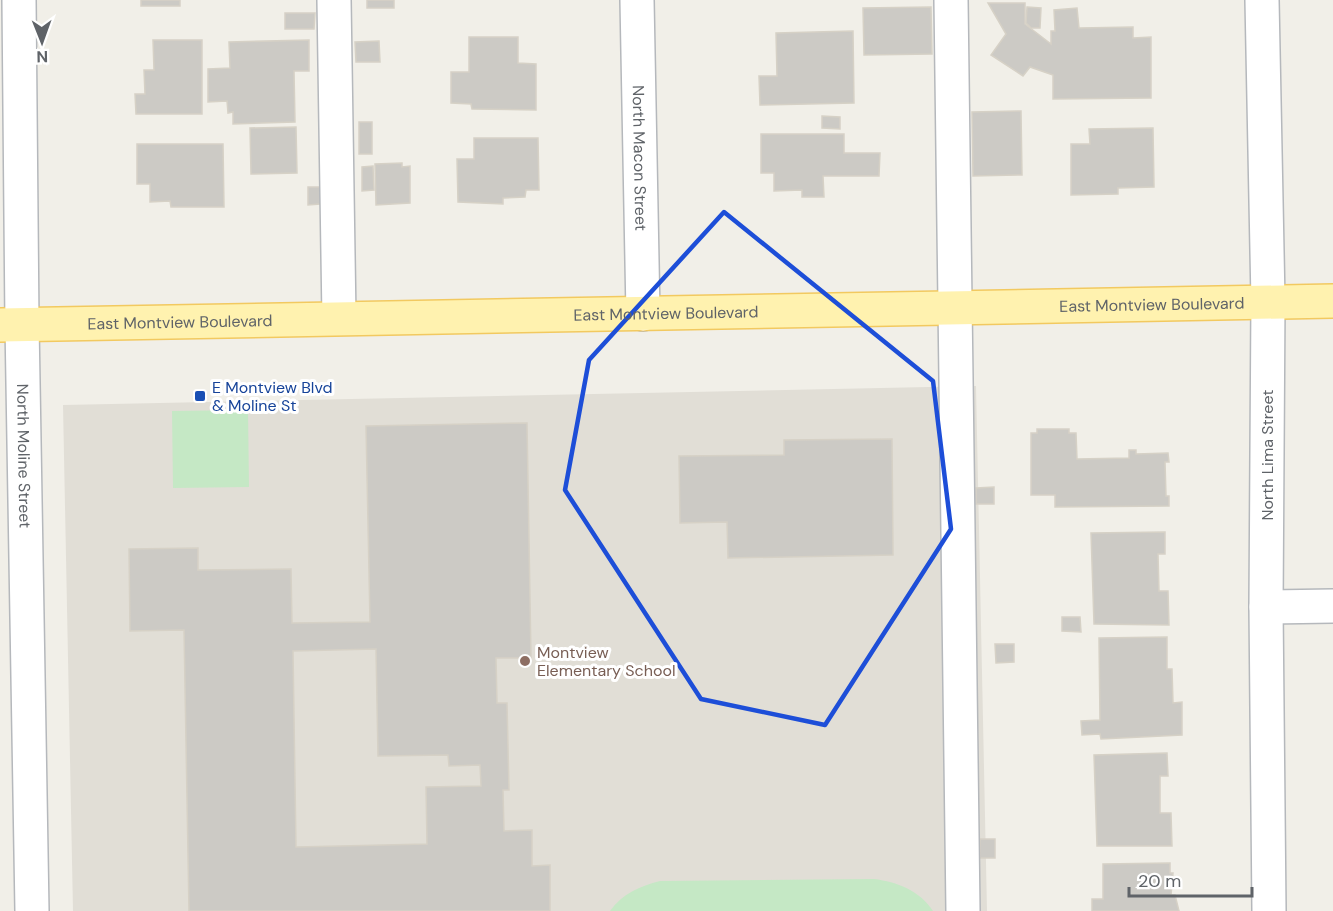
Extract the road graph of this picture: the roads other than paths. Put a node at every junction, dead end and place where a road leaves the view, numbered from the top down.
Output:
1 (19, 0) edge
2 (334, 0) edge
3 (636, 0) edge
4 (951, 0) edge
5 (1262, 0) edge
6 (1268, 301) junction
7 (1333, 301) edge
8 (956, 308) junction
9 (642, 314) junction
10 (339, 318) junction
11 (11, 325) edge
12 (1333, 606) edge
13 (1266, 607) junction
14 (32, 911) edge
15 (963, 911) edge
16 (1269, 911) edge

1 - 11 street, North Moline Street
2 - 10 street
3 - 9 street, North Macon Street
4 - 8 street
5 - 6 street, North Lima Street
6 - 7 main road, East Montview Boulevard
6 - 8 main road, East Montview Boulevard
6 - 13 street, North Lima Street
8 - 9 main road, East Montview Boulevard
8 - 15 street
9 - 10 main road, East Montview Boulevard
10 - 11 main road, East Montview Boulevard
11 - 14 street, North Moline Street
12 - 13 street
13 - 16 street, North Lima Street

